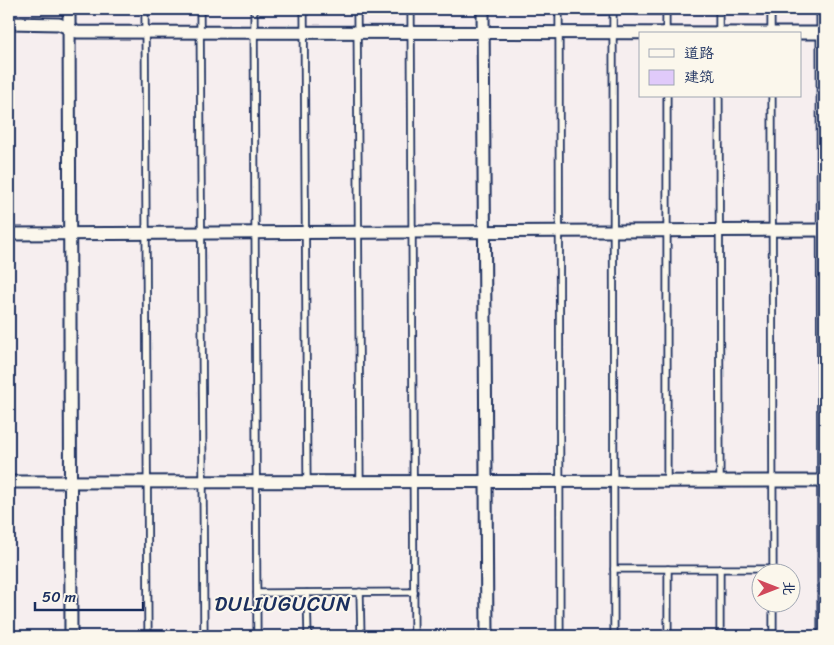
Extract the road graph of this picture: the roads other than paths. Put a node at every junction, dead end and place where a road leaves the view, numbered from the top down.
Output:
1 (69, 9) edge
2 (145, 9) edge
3 (200, 9) edge
4 (254, 9) edge
5 (304, 9) edge
6 (357, 9) edge
7 (411, 9) edge
8 (483, 9) edge
9 (559, 9) edge
10 (613, 9) edge
11 (666, 9) edge
12 (719, 9) edge
13 (771, 9) edge
14 (820, 9) edge
15 (9, 23) edge
16 (69, 28) junction
17 (145, 32) junction
18 (200, 32) junction
19 (254, 32) junction
20 (304, 32) junction
21 (357, 32) junction
22 (411, 32) junction
23 (483, 32) junction
24 (666, 32) edge
25 (719, 32) edge
26 (771, 32) edge
27 (559, 33) junction
28 (613, 33) junction
29 (639, 33) edge
30 (802, 33) edge
31 (822, 33) edge
32 (666, 98) edge
33 (719, 98) edge
34 (772, 98) edge
35 (772, 230) junction
36 (823, 230) edge
37 (560, 231) junction
38 (613, 231) junction
39 (667, 231) junction
40 (719, 231) junction
41 (305, 232) junction
42 (358, 232) junction
43 (412, 232) junction
44 (484, 232) junction
45 (202, 233) junction
46 (255, 233) junction
47 (9, 234) edge
48 (70, 234) junction
49 (146, 234) junction
50 (560, 481) junction
51 (614, 481) junction
52 (667, 481) junction
53 (720, 481) junction
54 (772, 481) junction
55 (823, 481) edge
56 (9, 482) edge
57 (71, 482) junction
58 (148, 482) junction
59 (203, 482) junction
60 (256, 482) junction
61 (307, 482) junction
62 (360, 482) junction
63 (414, 482) junction
64 (486, 482) junction
65 (773, 562) edge
66 (614, 569) junction
67 (668, 569) junction
68 (720, 569) junction
69 (752, 570) edge
70 (308, 592) junction
71 (360, 592) junction
72 (414, 592) junction
73 (257, 593) junction
74 (773, 612) edge
75 (72, 636) edge
76 (148, 636) edge
77 (204, 636) edge
78 (257, 636) edge
79 (308, 636) edge
80 (360, 636) edge
81 (414, 636) edge
82 (487, 636) edge
83 (560, 636) edge
84 (614, 636) edge
85 (668, 636) edge
86 (720, 636) edge
87 (773, 636) edge
88 (821, 636) edge

1 - 16 street
2 - 17 lane
3 - 18 lane
4 - 19 lane
5 - 20 lane
6 - 21 lane
7 - 22 lane
8 - 23 street
9 - 27 lane
10 - 28 lane
11 - 24 lane
12 - 25 lane
13 - 26 lane
14 - 31 lane
15 - 16 street
16 - 17 street
16 - 48 street
17 - 18 street
17 - 49 lane
18 - 19 street
18 - 45 lane
19 - 20 street
19 - 46 lane
20 - 21 street
20 - 41 lane
21 - 22 street
21 - 42 lane
22 - 23 street
22 - 43 lane
23 - 27 street
23 - 44 street
27 - 28 street
27 - 37 lane
28 - 29 street
28 - 38 lane
30 - 31 street
31 - 36 lane
32 - 39 lane
33 - 40 lane
34 - 35 lane
35 - 36 street
35 - 40 street
35 - 54 lane
36 - 55 lane
37 - 38 street
37 - 44 street
37 - 50 lane
38 - 39 street
38 - 51 lane
39 - 40 street
39 - 52 lane
40 - 53 lane
41 - 42 street
41 - 46 street
41 - 61 lane
42 - 43 street
42 - 62 lane
43 - 44 street
43 - 63 lane
44 - 64 street
45 - 46 street
45 - 49 street
45 - 59 lane
46 - 60 lane
47 - 48 street
48 - 49 street
48 - 57 street
49 - 58 lane
50 - 51 street
50 - 64 street
50 - 83 lane
51 - 52 street
51 - 66 lane
52 - 53 street
53 - 54 street
54 - 55 street
54 - 65 lane
55 - 88 lane
56 - 57 street
57 - 58 street
57 - 75 street
58 - 59 street
58 - 76 lane
59 - 60 street
59 - 77 lane
60 - 61 street
60 - 73 lane
61 - 62 street
62 - 63 street
63 - 64 street
63 - 72 lane
64 - 82 street
66 - 67 lane
66 - 84 lane
67 - 68 lane
67 - 85 lane
68 - 69 lane
68 - 86 lane
70 - 71 lane
70 - 73 lane
70 - 79 lane
71 - 72 lane
71 - 80 lane
72 - 81 lane
73 - 78 lane
74 - 87 lane

